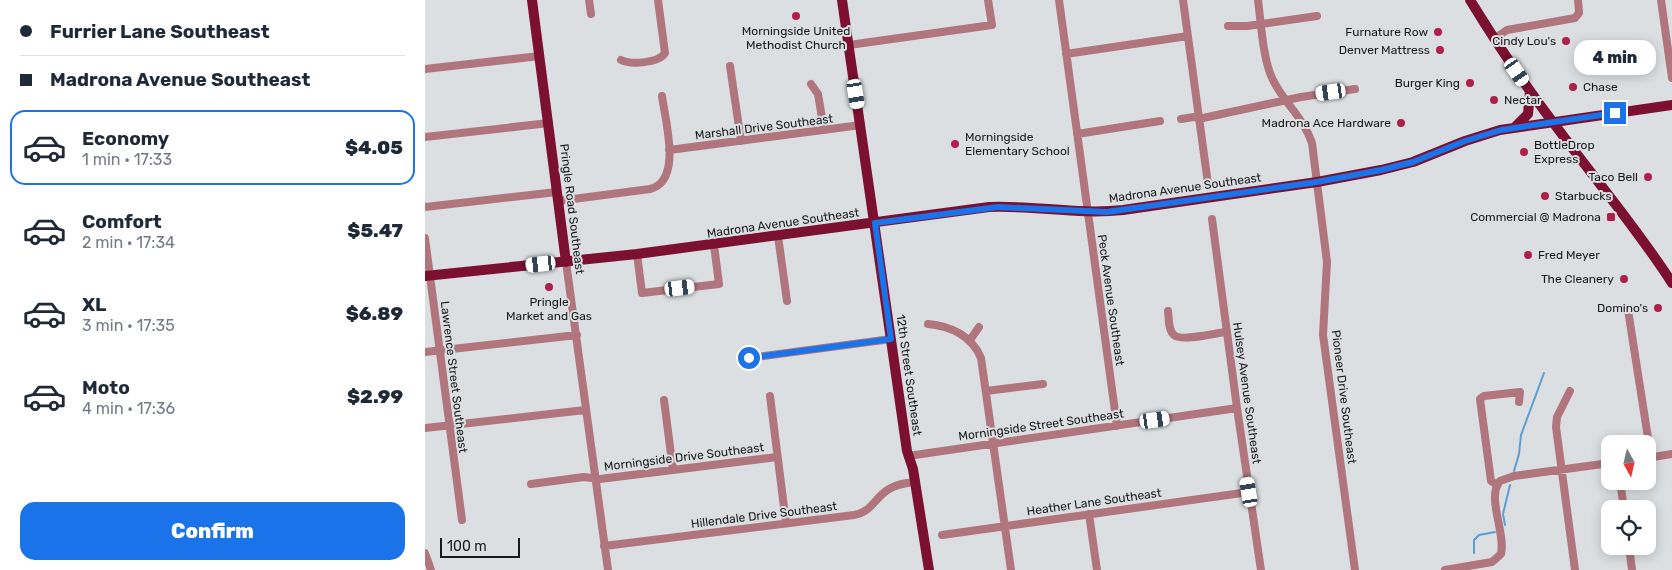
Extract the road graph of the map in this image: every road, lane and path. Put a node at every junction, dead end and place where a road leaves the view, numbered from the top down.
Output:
1 (532, 0) edge
2 (589, 0) edge
3 (657, 0) edge
4 (842, 0) edge
5 (988, 0) edge
6 (1059, 0) edge
7 (1183, 0) edge
8 (1258, 0) edge
9 (1470, 0) edge
10 (1578, 0) edge
11 (1661, 0) edge
12 (591, 14) dead end
13 (1317, 16) dead end
14 (1262, 24) junction
15 (1228, 26) dead end
16 (1188, 36) junction
17 (1494, 38) junction
18 (849, 45) junction
19 (1066, 54) junction
20 (540, 56) junction
21 (621, 60) dead end
22 (730, 66) dead end
23 (425, 68) edge
24 (1672, 78) edge
25 (811, 84) dead end
26 (1355, 89) dead end
27 (1530, 91) junction
28 (661, 96) dead end
29 (1288, 101) junction
30 (1672, 105) edge
31 (1199, 118) junction
32 (1181, 119) dead end
33 (1160, 121) dead end
34 (1553, 122) junction
35 (549, 123) junction
36 (861, 125) junction
37 (1515, 128) junction
38 (824, 130) junction
39 (1077, 134) junction
40 (425, 137) edge
41 (741, 141) junction
42 (669, 150) junction
43 (1317, 182) junction
44 (1208, 184) dead end
45 (557, 196) junction
46 (425, 207) edge
47 (1088, 212) junction
48 (1212, 219) dead end
49 (875, 223) junction
50 (778, 236) junction
51 (425, 238) edge
52 (714, 245) junction
53 (637, 254) junction
54 (566, 262) junction
55 (427, 276) edge
56 (1671, 281) edge
57 (787, 301) dead end
58 (1629, 310) dead end
59 (1168, 311) dead end
60 (928, 324) dead end
61 (979, 327) dead end
62 (1227, 332) junction
63 (577, 335) junction
64 (891, 339) junction
65 (971, 340) junction
66 (440, 350) junction
67 (425, 352) edge
68 (749, 358) dead end
69 (1043, 384) dead end
70 (986, 391) junction
71 (1570, 391) dead end
72 (770, 396) dead end
73 (664, 400) dead end
74 (1519, 402) dead end
75 (1237, 408) junction
76 (585, 410) junction
77 (449, 426) junction
78 (1117, 426) junction
79 (425, 428) edge
80 (1646, 435) edge
81 (993, 444) junction
82 (1672, 454) edge
83 (908, 456) junction
84 (777, 457) junction
85 (1656, 457) edge
86 (1601, 464) edge
87 (673, 470) junction
88 (1561, 470) junction
89 (594, 478) junction
90 (913, 482) junction
91 (531, 484) dead end
92 (1497, 485) junction
93 (1249, 492) junction
94 (1089, 514) junction
95 (461, 520) dead end
96 (786, 523) junction
97 (1004, 526) junction
98 (942, 535) dead end
99 (604, 546) junction
100 (425, 553) edge
101 (1630, 555) edge
102 (431, 570) edge
103 (608, 570) edge
104 (924, 570) edge
105 (929, 570) edge
106 (1011, 570) edge
107 (1097, 570) edge
108 (1261, 570) edge
109 (1355, 570) edge
110 (1445, 570) edge
111 (1575, 570) edge
112 (1632, 570) edge

1 - 20 main road, Pringle Road Southeast
2 - 12 street
3 - 21 street
4 - 18 main road, 12th Street Southeast
5 - 18 street
6 - 19 street, Peck Avenue Southeast
7 - 16 street
8 - 14 street, Pioneer Drive Southeast
9 - 17 main road
10 - 17 street
11 - 24 street
13 - 14 street
14 - 15 street
14 - 29 street, Pioneer Drive Southeast
16 - 19 street
16 - 31 street
17 - 27 main road
18 - 36 main road, 12th Street Southeast
19 - 39 street, Peck Avenue Southeast
20 - 23 street
20 - 35 main road, Pringle Road Southeast
22 - 41 street
25 - 38 street
26 - 29 street
27 - 34 main road
27 - 37 main road
28 - 42 street
29 - 31 street
29 - 43 street, Pioneer Drive Southeast
30 - 34 main road, Madrona Avenue Southeast
31 - 32 street
31 - 44 street
33 - 39 street
34 - 37 main road, Madrona Avenue Southeast
34 - 56 main road
35 - 40 street
35 - 45 main road, Pringle Road Southeast
36 - 38 street, Marshall Drive Southeast
36 - 49 main road, 12th Street Southeast
37 - 43 main road, Madrona Avenue Southeast
38 - 41 street, Marshall Drive Southeast
39 - 47 street, Peck Avenue Southeast
41 - 42 street, Marshall Drive Southeast
42 - 45 street
43 - 47 main road, Madrona Avenue Southeast
43 - 109 street, Pioneer Drive Southeast
45 - 46 street
45 - 54 main road, Pringle Road Southeast
47 - 49 main road, Madrona Avenue Southeast
47 - 78 street, Peck Avenue Southeast
48 - 62 street, Hulsey Avenue Southeast
49 - 50 main road, Madrona Avenue Southeast
49 - 64 main road, 12th Street Southeast
50 - 52 main road, Madrona Avenue Southeast
50 - 57 street
51 - 55 street, Lawrence Street Southeast
52 - 53 main road, Madrona Avenue Southeast
52 - 53 street
53 - 54 main road, Madrona Avenue Southeast
54 - 55 main road, Madrona Avenue Southeast
54 - 63 street, Pringle Road Southeast
55 - 66 street, Lawrence Street Southeast
58 - 80 street
59 - 62 street
60 - 65 street
61 - 65 street
62 - 75 street, Hulsey Avenue Southeast
63 - 66 street
63 - 76 street, Pringle Road Southeast
64 - 68 street
64 - 83 main road, 12th Street Southeast
65 - 70 street
66 - 67 street
66 - 77 street, Lawrence Street Southeast
69 - 70 street
70 - 81 street
71 - 88 street
72 - 84 street
73 - 87 street
74 - 92 street
75 - 78 street, Morningside Street Southeast
75 - 93 street, Hulsey Avenue Southeast
76 - 77 street
76 - 89 street, Pringle Road Southeast
77 - 79 street
77 - 95 street, Lawrence Street Southeast
78 - 81 street, Morningside Street Southeast
81 - 83 street, Morningside Street Southeast
81 - 97 street
82 - 85 street
83 - 90 main road, 12th Street Southeast
84 - 87 street, Morningside Drive Southeast
84 - 96 street
86 - 88 street
87 - 89 street, Morningside Drive Southeast
88 - 92 street
88 - 111 street
89 - 91 street, Morningside Drive Southeast
89 - 99 street, Pringle Road Southeast
90 - 96 street, Hillendale Drive Southeast
90 - 104 main road, 12th Street Southeast
90 - 105 main road, 12th Street Southeast
92 - 110 street
93 - 94 street, Heather Lane Southeast
93 - 108 street, Hulsey Avenue Southeast
94 - 97 street, Heather Lane Southeast
94 - 107 street
96 - 99 street, Hillendale Drive Southeast
97 - 98 street, Heather Lane Southeast
97 - 106 street
99 - 103 street, Pringle Road Southeast
100 - 102 street
101 - 112 street

